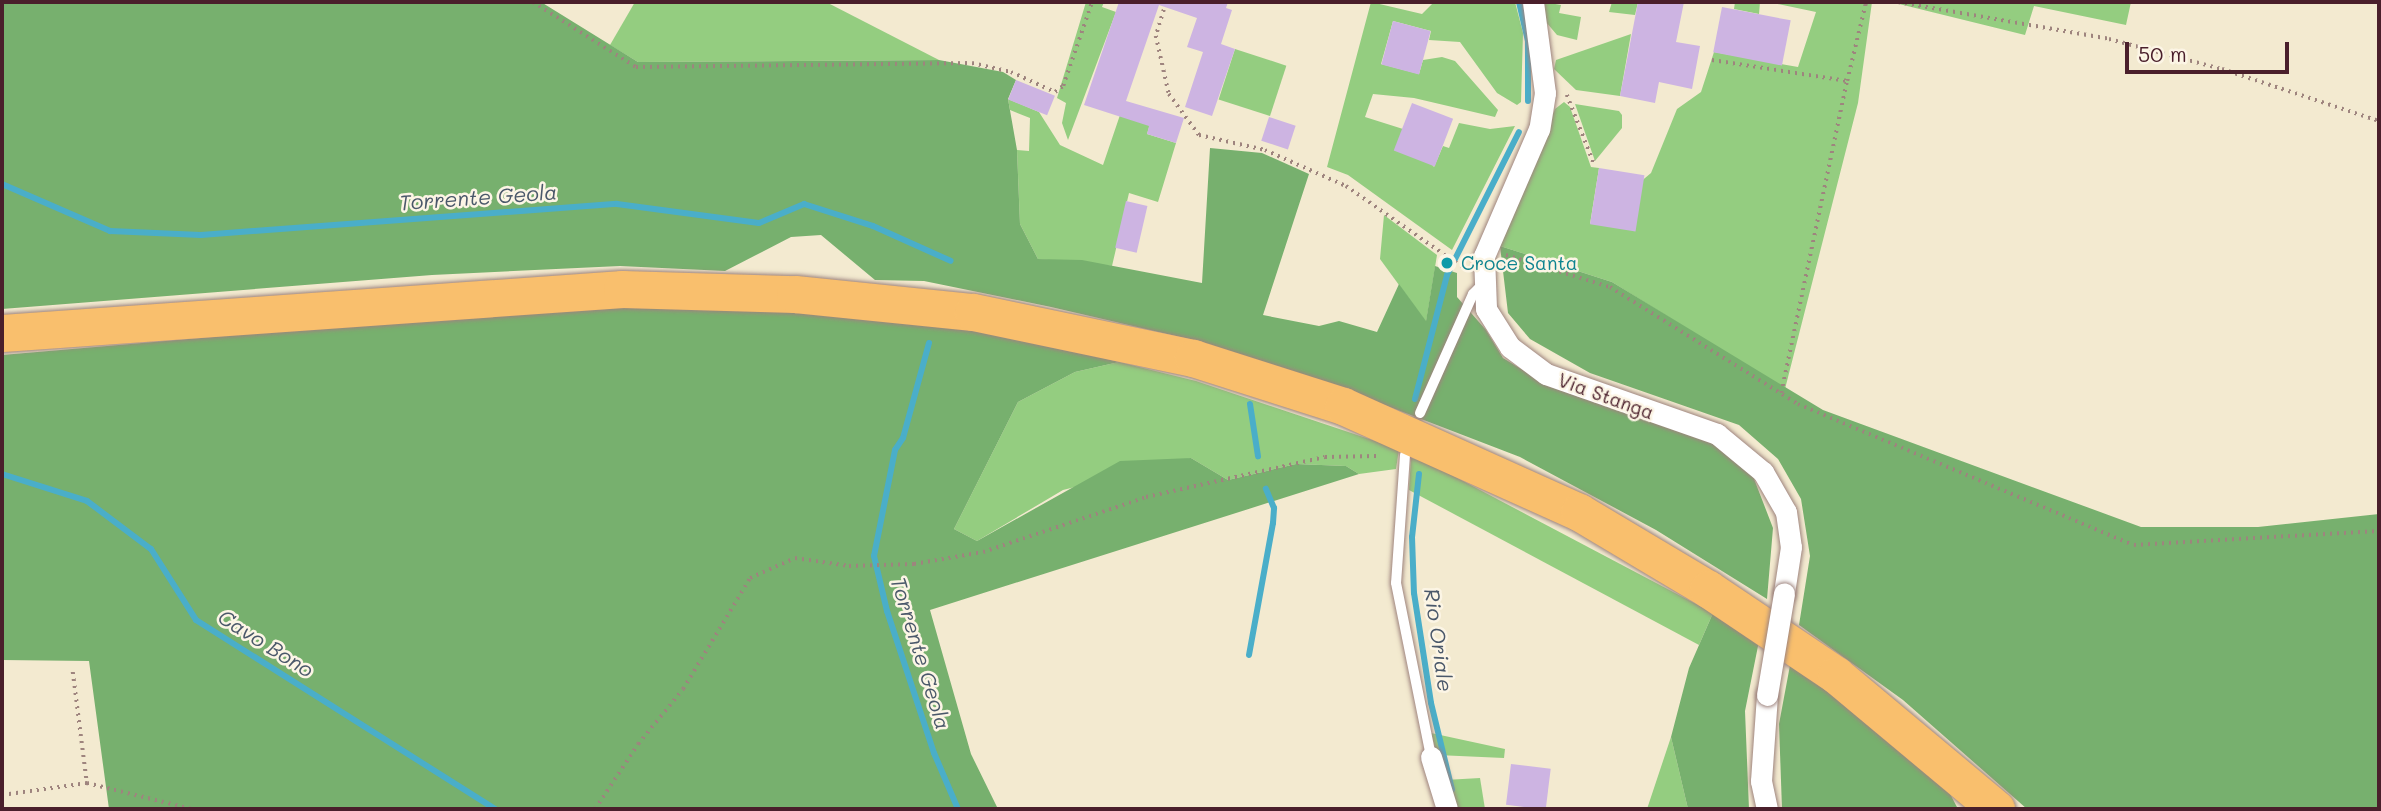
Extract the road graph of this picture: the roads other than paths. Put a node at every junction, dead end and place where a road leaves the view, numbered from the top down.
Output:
1 (1533, 2) edge
2 (1485, 282) junction
3 (2, 333) edge
4 (1420, 413) dead end
5 (1405, 460) road end
6 (1431, 757) joint
7 (1447, 809) edge
8 (1767, 809) edge
9 (1996, 809) edge

1 - 2 street, Via Stanga
2 - 4 lane
2 - 8 street, Via Stanga, bridge
3 - 9 highway
5 - 6 lane
6 - 7 street

